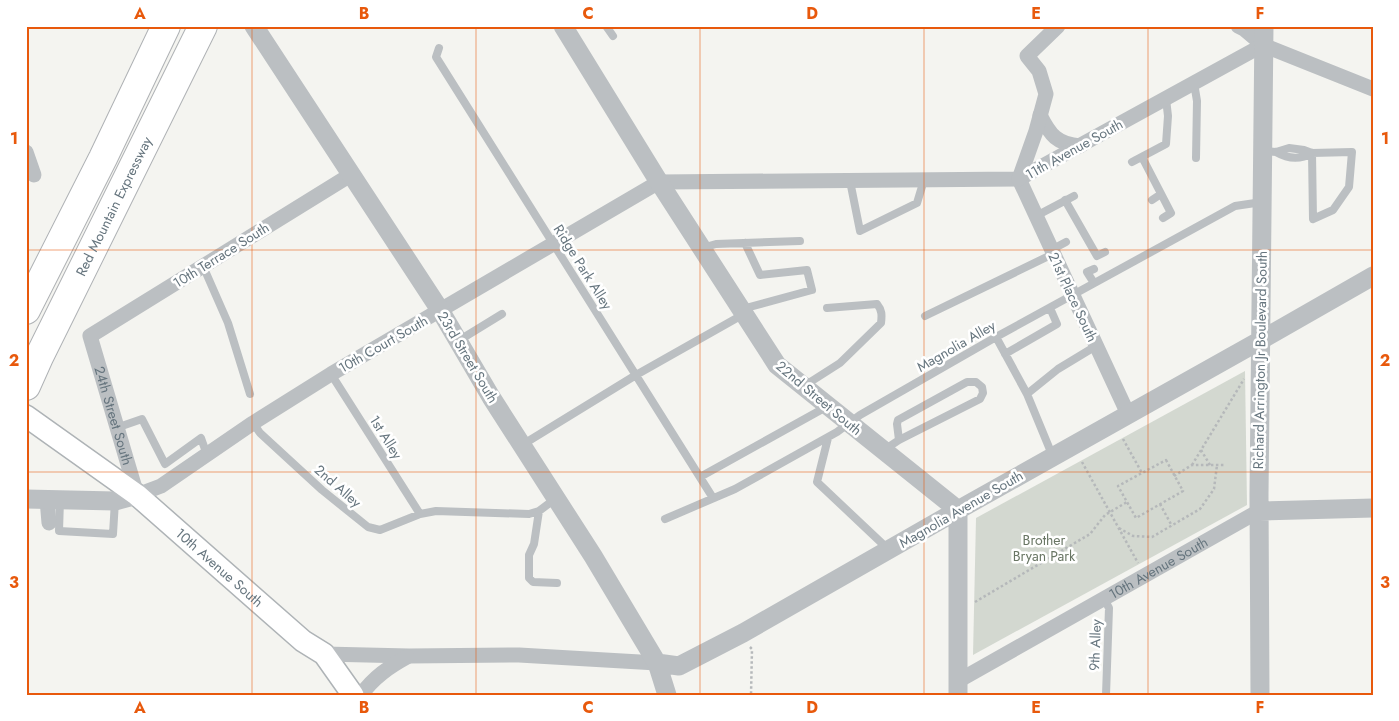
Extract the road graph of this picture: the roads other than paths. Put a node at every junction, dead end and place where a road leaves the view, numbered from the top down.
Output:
1 (166, 26) edge
2 (203, 26) edge
3 (254, 26) edge
4 (563, 26) edge
5 (606, 26) edge
6 (1058, 26) edge
7 (1238, 26) edge
8 (1264, 26) edge
9 (613, 36) dead end
10 (1263, 45) junction
11 (439, 48) dead end
12 (1194, 83) junction
13 (1373, 89) edge
14 (1166, 99) junction
15 (1040, 115) junction
16 (1080, 146) junction
17 (26, 152) edge
18 (1269, 152) junction
19 (1312, 153) junction
20 (1142, 157) junction
21 (1196, 158) dead end
22 (1132, 162) dead end
23 (352, 174) junction
24 (34, 175) dead end
25 (1019, 179) junction
26 (924, 180) junction
27 (850, 181) junction
28 (659, 182) junction
29 (1161, 194) junction
30 (1074, 196) dead end
31 (1065, 200) junction
32 (1152, 200) dead end
33 (1262, 202) junction
34 (1036, 216) junction
35 (1163, 218) dead end
36 (1094, 232) dead end
37 (1086, 237) junction
38 (800, 241) dead end
39 (1066, 242) dead end
40 (745, 243) junction
41 (554, 244) junction
42 (702, 248) junction
43 (1052, 252) junction
44 (1105, 252) dead end
45 (203, 266) junction
46 (1094, 269) dead end
47 (1373, 276) edge
48 (1094, 283) junction
49 (1072, 294) junction
50 (827, 308) dead end
51 (1050, 308) junction
52 (26, 310) edge
53 (440, 310) junction
54 (743, 312) junction
55 (502, 314) dead end
56 (925, 316) dead end
57 (90, 336) joint
58 (996, 337) junction
59 (1261, 340) junction
60 (458, 341) junction
61 (1096, 346) junction
62 (1005, 354) junction
63 (331, 374) junction
64 (636, 376) junction
65 (26, 386) edge
66 (804, 386) junction
67 (250, 394) dead end
68 (1027, 394) junction
69 (828, 406) junction
70 (1128, 414) junction
71 (26, 416) edge
72 (253, 423) junction
73 (849, 424) junction
74 (116, 428) junction
75 (828, 438) junction
76 (522, 445) junction
77 (891, 445) junction
78 (207, 455) junction
79 (1053, 457) junction
80 (165, 464) junction
81 (700, 477) junction
82 (172, 478) junction
83 (137, 495) junction
84 (556, 498) junction
85 (713, 498) junction
86 (26, 499) edge
87 (54, 499) junction
88 (115, 502) junction
89 (1373, 508) edge
90 (958, 510) junction
91 (1259, 510) junction
92 (539, 511) junction
93 (420, 514) junction
94 (665, 519) dead end
95 (49, 523) dead end
96 (889, 550) junction
97 (557, 582) dead end
98 (1103, 597) junction
99 (324, 654) junction
100 (409, 656) junction
101 (657, 663) junction
102 (958, 688) edge
103 (354, 695) edge
104 (361, 695) edge
105 (666, 695) edge
106 (1106, 695) edge
107 (1260, 695) edge

1 - 52 highway
2 - 65 highway, Red Mountain Expressway
3 - 23 street, 23rd Street South
4 - 28 street, 22nd Street South
5 - 9 lane
6 - 15 street
7 - 10 street
8 - 10 street, Richard Arrington Jr Boulevard South
10 - 12 street, 11th Avenue South
10 - 13 street
10 - 18 street, Richard Arrington Jr Boulevard South
11 - 41 lane, Ridge Park Alley
12 - 14 street, 11th Avenue South
12 - 21 lane
14 - 16 street, 11th Avenue South
14 - 20 lane
15 - 16 street
15 - 25 street
16 - 25 street, 11th Avenue South
17 - 24 street
18 - 19 lane
18 - 33 street, Richard Arrington Jr Boulevard South
19 - 19 lane
20 - 22 lane
20 - 29 lane
23 - 45 street, 10th Terrace South
23 - 53 street, 23rd Street South
25 - 26 street, 11th Avenue South
25 - 34 street, 21st Place South
26 - 27 street, 11th Avenue South
26 - 27 lane
27 - 28 street, 11th Avenue South
28 - 41 street, 10th Court South
28 - 42 street, 22nd Street South
29 - 32 lane
29 - 35 lane
30 - 31 lane
31 - 34 lane
31 - 37 lane
33 - 48 lane, Magnolia Alley
33 - 59 street, Richard Arrington Jr Boulevard South
34 - 43 street, 21st Place South
36 - 37 lane
37 - 44 lane
38 - 40 lane
39 - 43 lane
40 - 42 lane
40 - 54 lane
41 - 53 street, 10th Court South
41 - 64 lane, Ridge Park Alley
42 - 54 street, 22nd Street South
43 - 49 street, 21st Place South
43 - 56 lane
45 - 57 street, 10th Terrace South
45 - 67 lane
46 - 48 lane
47 - 59 street, Magnolia Avenue South
48 - 49 lane, Magnolia Alley
49 - 51 lane, Magnolia Alley
49 - 61 street, 21st Place South
50 - 66 lane
51 - 58 lane, Magnolia Alley
51 - 62 lane
53 - 60 street, 23rd Street South
53 - 63 street, 10th Court South
54 - 64 lane
54 - 66 street, 22nd Street South
55 - 60 lane
57 - 74 street, 24th Street South
58 - 62 lane
58 - 73 lane, Magnolia Alley
59 - 70 street, Magnolia Avenue South
59 - 91 street, Richard Arrington Jr Boulevard South
60 - 76 street, 23rd Street South
61 - 68 lane
61 - 70 street, 21st Place South
62 - 68 lane
63 - 72 street, 10th Court South
63 - 93 lane, 1st Alley
64 - 76 lane
64 - 81 lane, Ridge Park Alley
66 - 69 street, 22nd Street South
68 - 79 lane
69 - 73 street, 22nd Street South
69 - 81 lane
70 - 79 street, Magnolia Avenue South
71 - 83 main road, 10th Avenue South
72 - 78 street, 10th Court South
72 - 93 lane, 2nd Alley
73 - 75 lane, Magnolia Alley
73 - 77 street, 22nd Street South
74 - 80 lane
74 - 83 street, 24th Street South
75 - 85 lane, Magnolia Alley
75 - 96 lane
76 - 84 street, 23rd Street South
77 - 77 lane
77 - 90 street, 22nd Street South
78 - 80 lane
78 - 82 street, 10th Court South
79 - 90 street, Magnolia Avenue South
80 - 82 lane
81 - 85 lane, Ridge Park Alley
82 - 83 street, 10th Court South
83 - 88 street
83 - 99 main road, 10th Avenue South
84 - 92 lane
84 - 101 street, 23rd Street South
85 - 94 lane, Magnolia Alley
86 - 87 street
87 - 88 street
87 - 88 lane
87 - 95 street
89 - 91 street, 10th Avenue South
90 - 96 street, Magnolia Avenue South
90 - 102 street
91 - 98 street, 10th Avenue South
91 - 107 street, Richard Arrington Jr Boulevard South
92 - 93 lane, 2nd Alley
92 - 97 lane
96 - 101 street, Magnolia Avenue South
98 - 102 street, 10th Avenue South
98 - 106 lane, 9th Alley
99 - 100 street
99 - 103 main road
100 - 101 street
100 - 104 street
101 - 105 street, 23rd Street South

